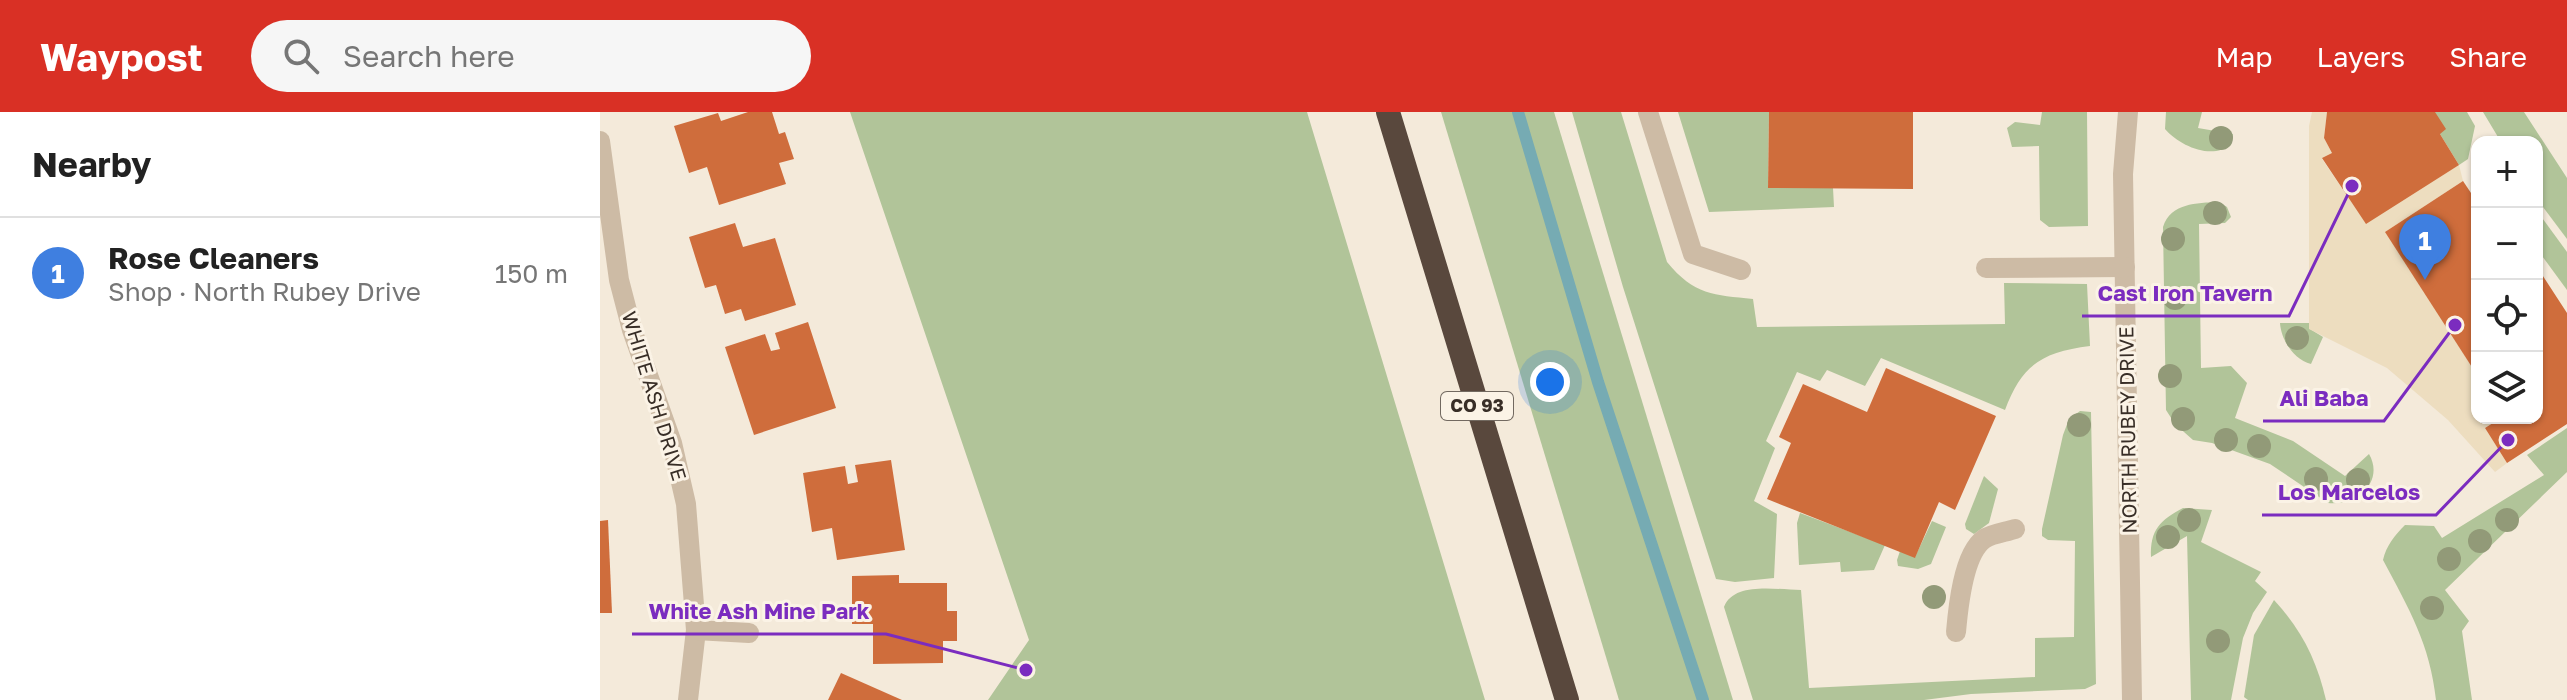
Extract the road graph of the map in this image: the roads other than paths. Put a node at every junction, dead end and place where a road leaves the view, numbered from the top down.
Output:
1 (1388, 112) edge
2 (1648, 112) edge
3 (2128, 112) edge
4 (600, 141) edge
5 (2125, 267) junction
6 (1986, 268) dead end
7 (1741, 270) dead end
8 (2015, 529) dead end
9 (696, 630) junction
10 (1956, 632) dead end
11 (749, 633) dead end
12 (688, 700) edge
13 (1567, 700) edge
14 (2132, 700) edge

1 - 13 highway, CO 93
2 - 7 street
3 - 5 street, NORTH RUBEY DRIVE
4 - 9 street, WHITE ASH DRIVE
5 - 6 street
5 - 14 street, NORTH RUBEY DRIVE
8 - 10 street
9 - 11 street
9 - 12 street, WHITE ASH DRIVE

